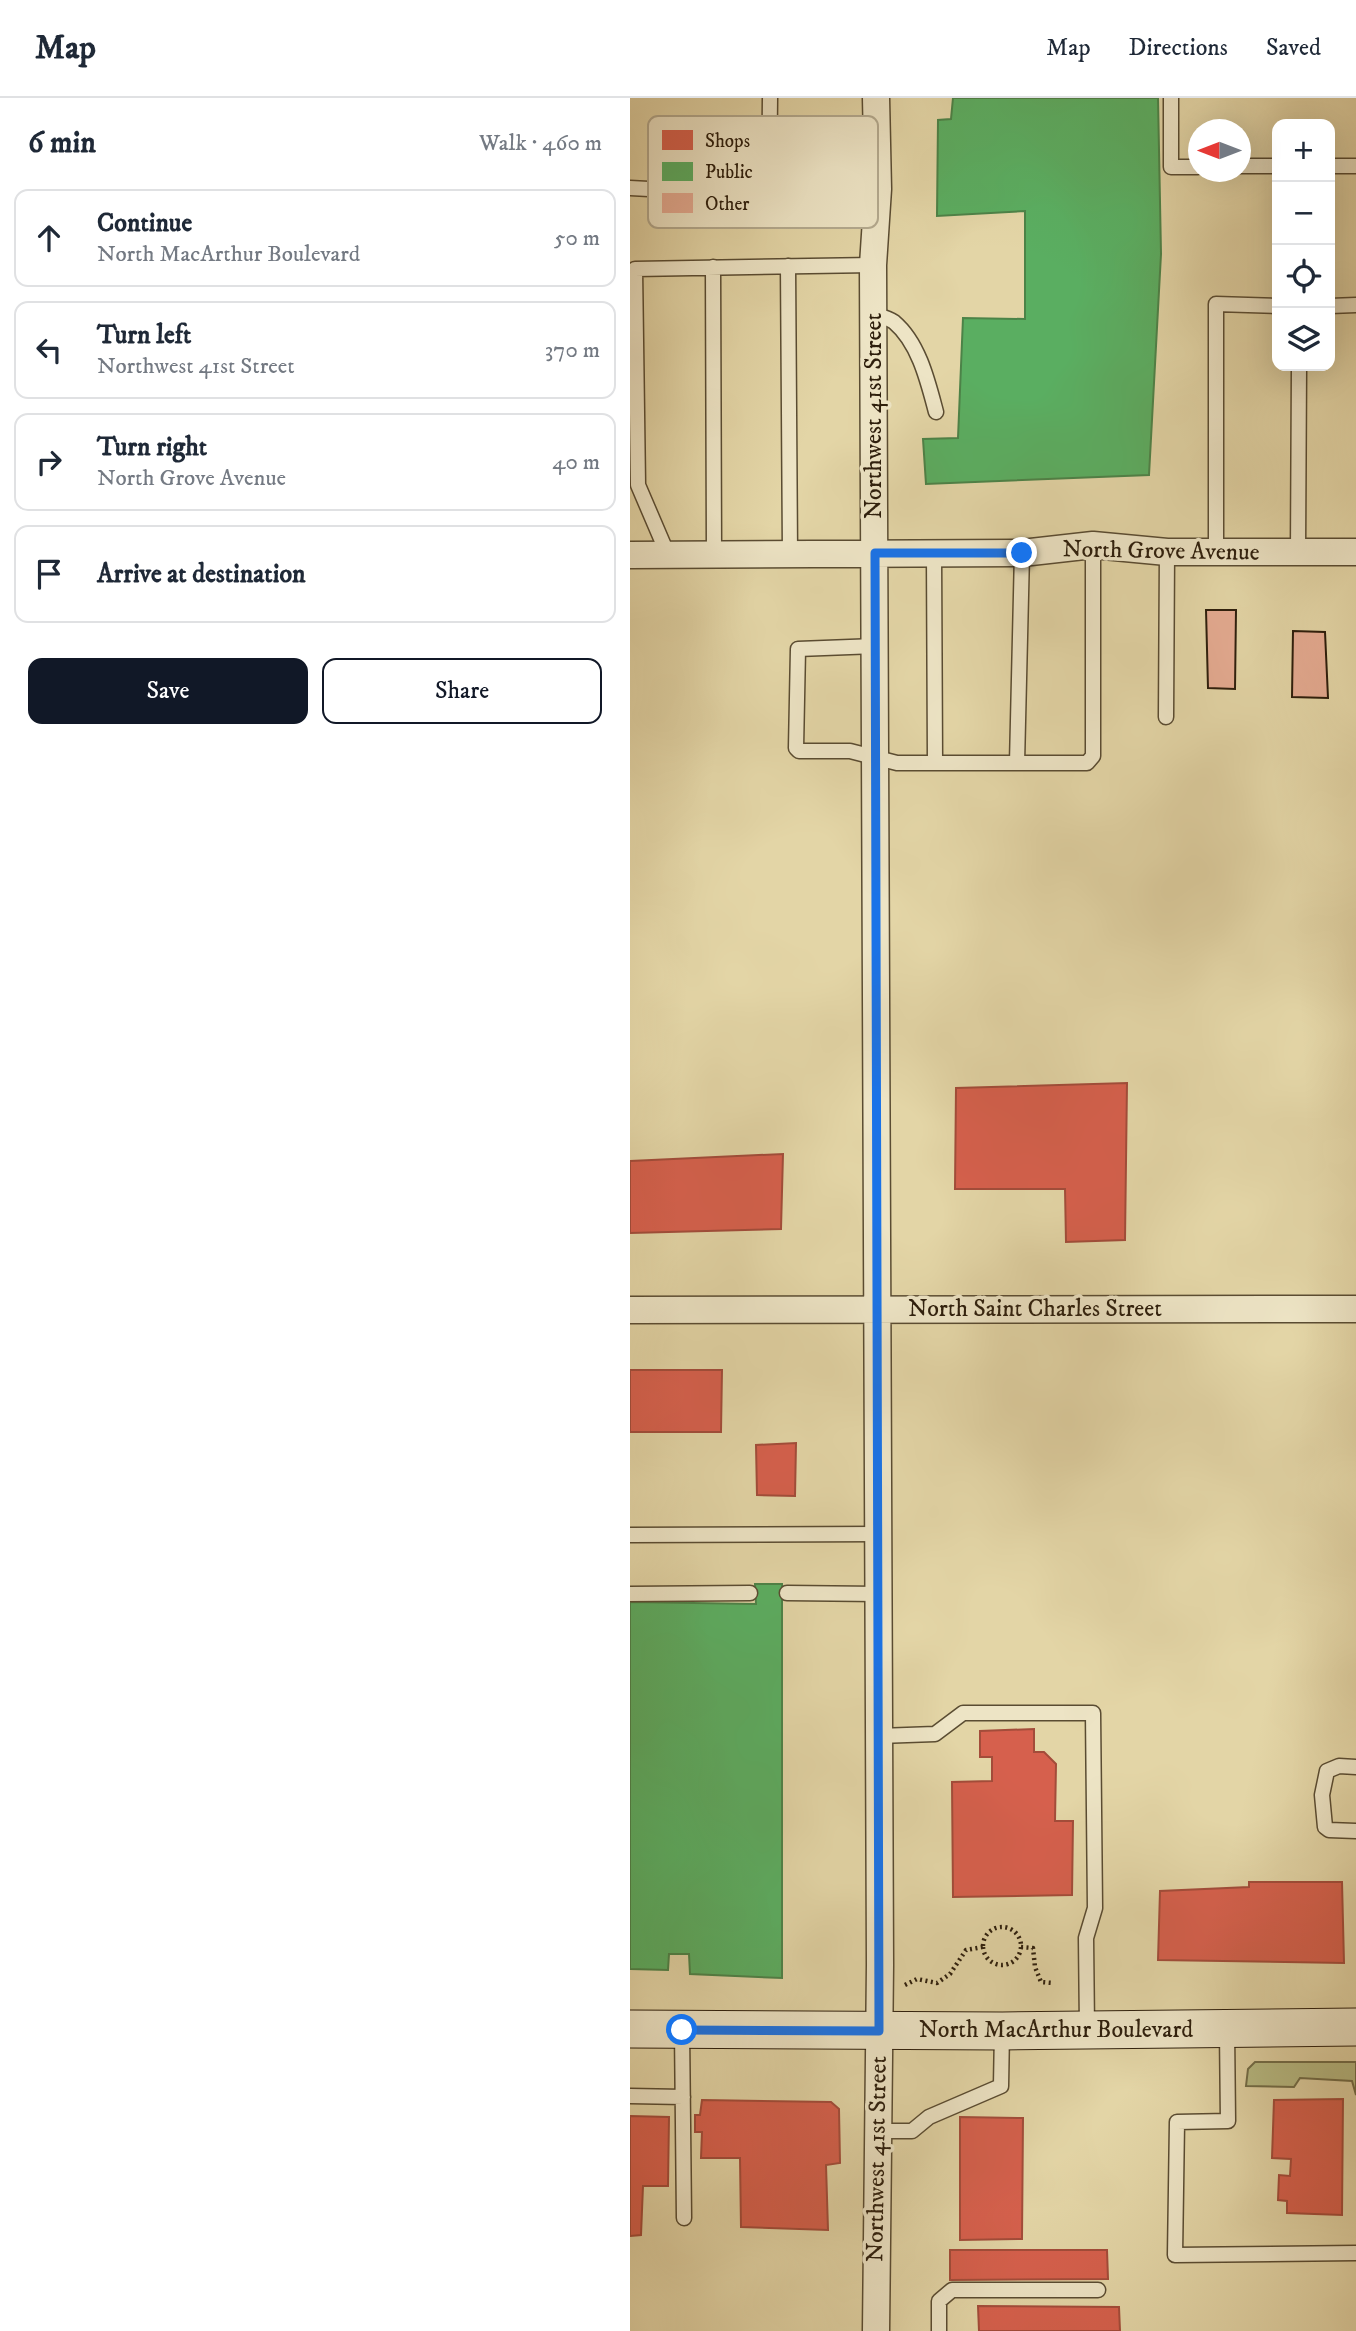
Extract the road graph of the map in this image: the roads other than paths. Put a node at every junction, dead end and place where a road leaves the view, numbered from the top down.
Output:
1 (770, 98) edge
2 (876, 98) edge
3 (1171, 98) edge
4 (770, 116) edge
5 (876, 116) edge
6 (1251, 166) edge
7 (1272, 166) edge
8 (1335, 166) edge
9 (1356, 166) edge
10 (1188, 167) edge
11 (630, 188) edge
12 (648, 188) edge
13 (875, 228) edge
14 (873, 265) junction
15 (788, 266) junction
16 (713, 267) junction
17 (1356, 305) edge
18 (1272, 306) edge
19 (1335, 306) edge
20 (873, 314) junction
21 (1299, 371) edge
22 (936, 412) dead end
23 (1093, 545) junction
24 (1167, 552) junction
25 (1216, 552) junction
26 (1298, 552) junction
27 (1356, 552) edge
28 (875, 553) junction
29 (1022, 553) junction
30 (714, 554) junction
31 (790, 554) junction
32 (934, 554) junction
33 (630, 555) edge
34 (668, 555) junction
35 (876, 646) junction
36 (1166, 717) dead end
37 (877, 757) junction
38 (936, 763) junction
39 (1017, 763) junction
40 (878, 1309) junction
41 (1356, 1309) edge
42 (630, 1310) edge
43 (878, 1534) junction
44 (630, 1535) edge
45 (750, 1593) dead end
46 (787, 1593) dead end
47 (630, 1594) edge
48 (878, 1594) junction
49 (879, 1736) junction
50 (1356, 1767) edge
51 (1356, 1831) edge
52 (1356, 2027) edge
53 (630, 2029) edge
54 (1227, 2029) junction
55 (682, 2030) junction
56 (1087, 2030) junction
57 (879, 2031) junction
58 (1002, 2031) junction
59 (630, 2096) edge
60 (682, 2097) junction
61 (877, 2130) junction
62 (684, 2218) dead end
63 (1356, 2253) edge
64 (1098, 2290) dead end
65 (876, 2331) edge
66 (939, 2331) edge

1 - 4 lane
2 - 5 street, Northwest 41st Street
3 - 10 lane
6 - 7 lane
8 - 9 lane
11 - 12 lane
13 - 14 street, Northwest 41st Street
14 - 15 lane
14 - 20 street, Northwest 41st Street
15 - 16 lane
15 - 31 lane
16 - 30 lane
16 - 34 lane
17 - 19 lane
18 - 25 lane
20 - 22 lane
20 - 28 street, Northwest 41st Street
21 - 26 lane
23 - 24 street, North Grove Avenue
23 - 29 street, North Grove Avenue
23 - 39 lane
24 - 25 street, North Grove Avenue
24 - 36 lane
25 - 26 street, North Grove Avenue
26 - 27 street, North Grove Avenue
28 - 31 street, North Grove Avenue
28 - 32 street, North Grove Avenue
28 - 35 street, Northwest 41st Street
29 - 32 street, North Grove Avenue
29 - 39 lane
30 - 31 street, North Grove Avenue
30 - 34 street, North Grove Avenue
32 - 38 lane
33 - 34 street, North Grove Avenue
35 - 37 street, Northwest 41st Street
35 - 37 lane
37 - 38 lane
37 - 40 street, Northwest 41st Street
38 - 39 lane
40 - 41 street, North Saint Charles Street
40 - 42 street, North Saint Charles Street
40 - 43 street, Northwest 41st Street
43 - 44 lane
43 - 48 street, Northwest 41st Street
45 - 47 lane
46 - 48 lane
48 - 49 street, Northwest 41st Street
49 - 56 lane
49 - 57 street, Northwest 41st Street
50 - 51 lane
52 - 54 main road, North MacArthur Boulevard
53 - 55 main road, North MacArthur Boulevard
54 - 56 main road, North MacArthur Boulevard
54 - 63 lane
55 - 57 main road, North MacArthur Boulevard
55 - 60 lane
56 - 58 main road, North MacArthur Boulevard
57 - 58 main road, North MacArthur Boulevard
57 - 61 street, Northwest 41st Street
58 - 61 lane
59 - 60 lane
60 - 62 lane
61 - 65 street, Northwest 41st Street
64 - 66 lane

